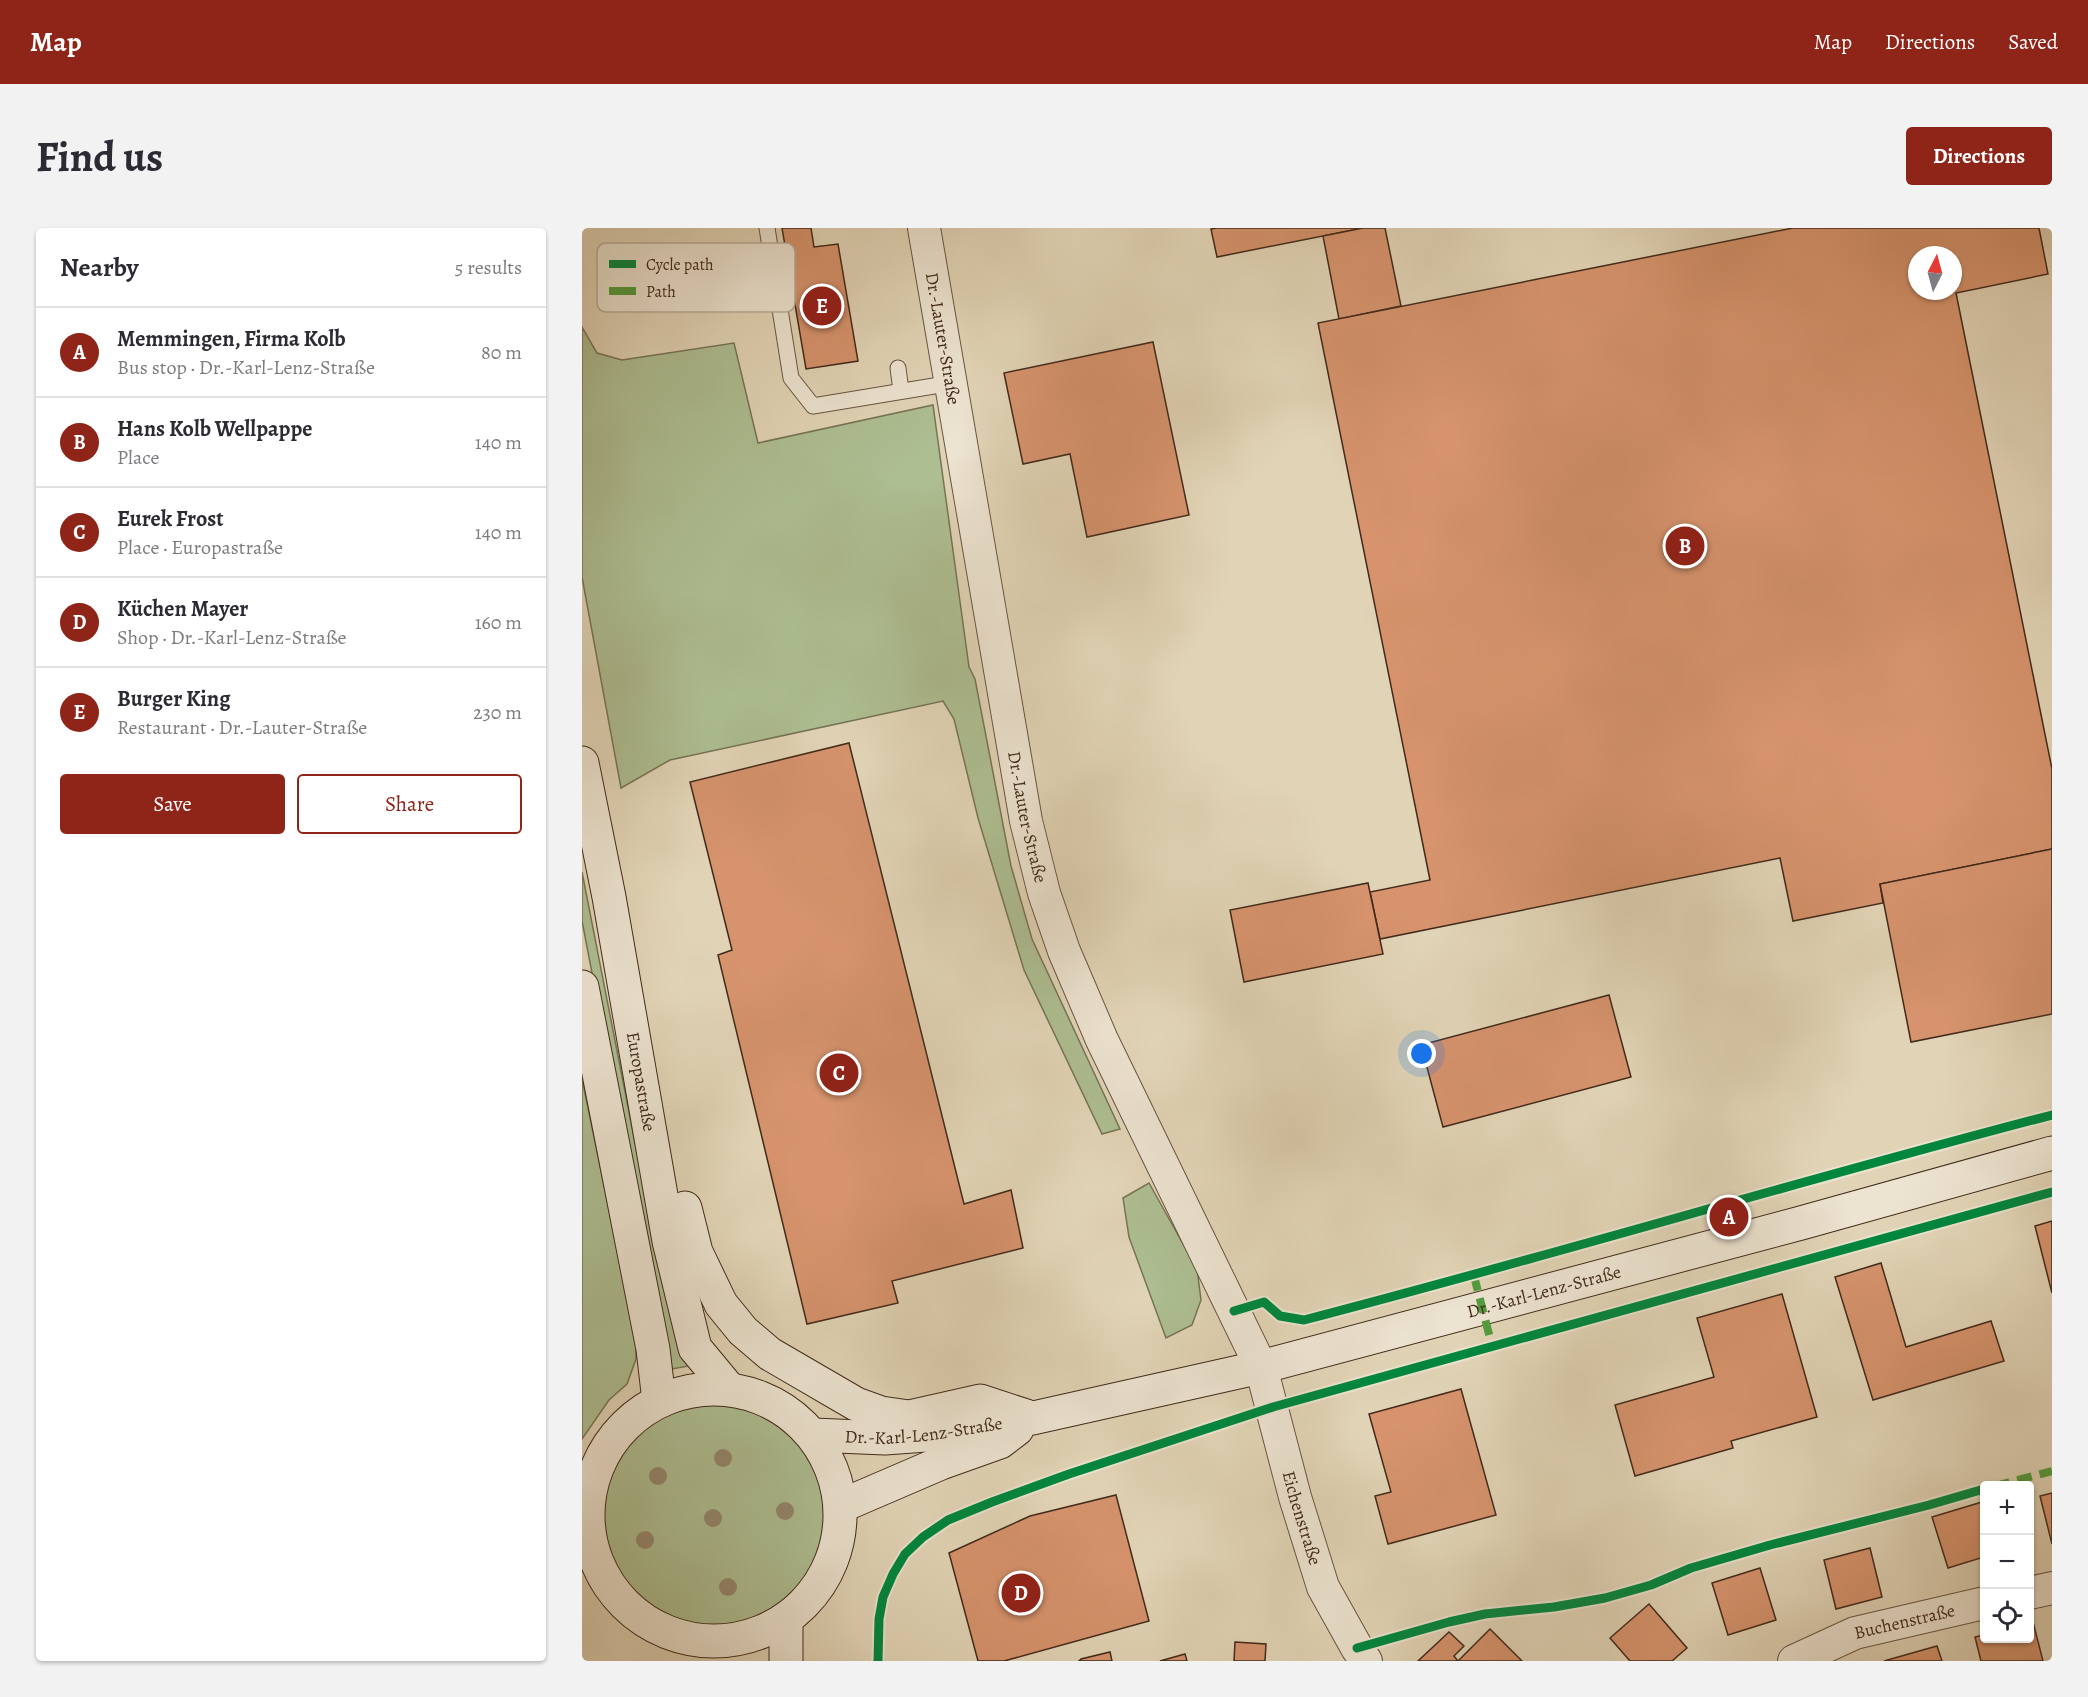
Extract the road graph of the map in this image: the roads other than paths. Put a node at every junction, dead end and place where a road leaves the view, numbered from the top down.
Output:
1 (766, 228) edge
2 (924, 228) edge
3 (768, 243) edge
4 (780, 312) edge
5 (898, 368) dead end
6 (952, 383) junction
7 (901, 391) junction
8 (582, 763) edge
9 (582, 987) edge
10 (651, 1136) junction
11 (2052, 1153) edge
12 (1261, 1367) junction
13 (729, 1389) junction
14 (659, 1401) junction
15 (1033, 1418) junction
16 (813, 1436) junction
17 (841, 1506) junction
18 (585, 1533) edge
19 (593, 1580) edge
20 (2052, 1588) edge
21 (2034, 1592) edge
22 (1980, 1604) edge
23 (786, 1619) junction
24 (725, 1651) edge
25 (786, 1661) edge
26 (1366, 1661) edge
27 (1794, 1661) edge

1 - 3 lane
2 - 6 street, Dr.-Lauter-Straße
4 - 7 lane
5 - 7 lane
6 - 7 lane
6 - 12 street, Dr.-Lauter-Straße
8 - 10 main road, Europastraße
9 - 14 main road
10 - 13 main road, Europastraße
10 - 15 main road
11 - 12 main road, Dr.-Karl-Lenz-Straße
12 - 15 main road, Dr.-Karl-Lenz-Straße
12 - 26 street, Eichenstraße
13 - 14 main road
13 - 16 main road
14 - 18 main road
15 - 16 main road, Dr.-Karl-Lenz-Straße
15 - 17 main road, Dr.-Karl-Lenz-Straße
16 - 17 main road
17 - 23 main road
18 - 19 main road
19 - 24 main road
20 - 21 street
22 - 27 street, Buchenstraße
23 - 24 main road
23 - 25 main road

